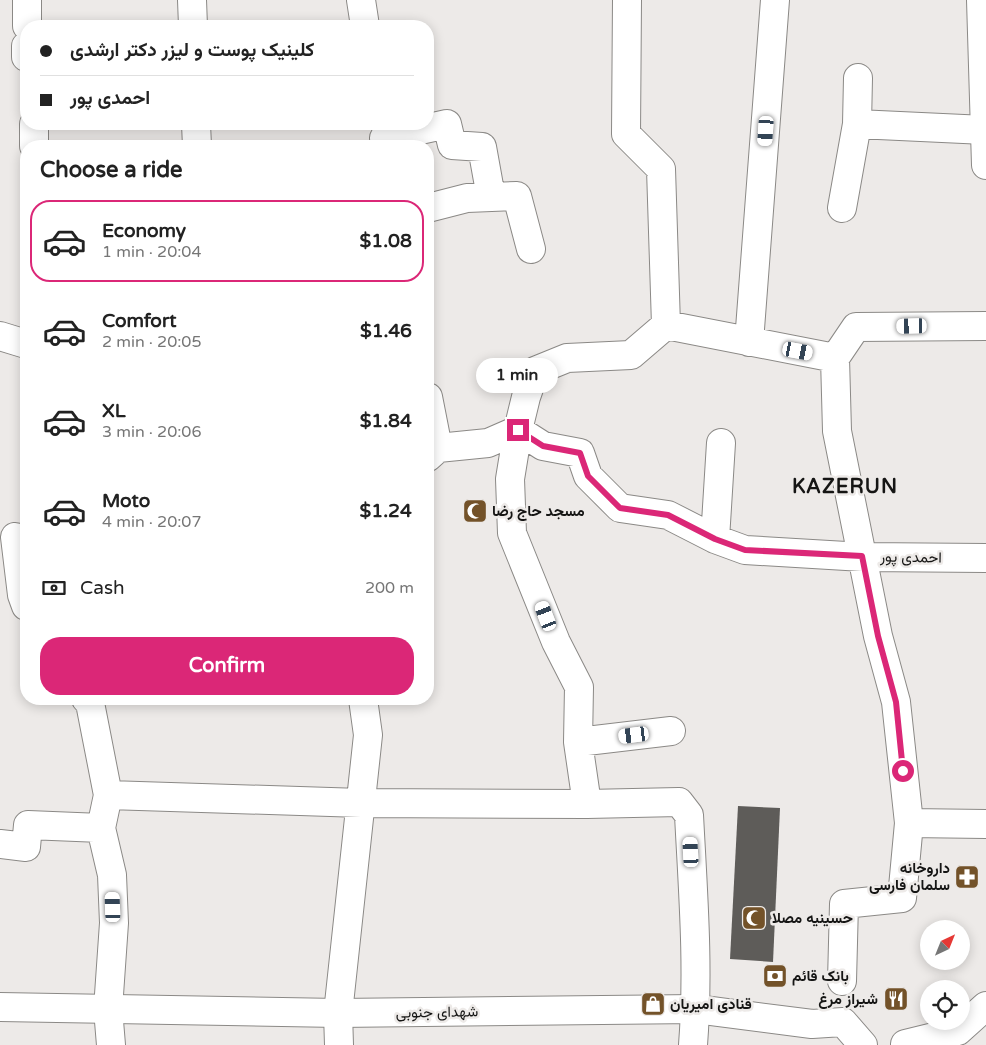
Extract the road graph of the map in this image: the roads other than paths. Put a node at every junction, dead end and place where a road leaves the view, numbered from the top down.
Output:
1 (27, 0) edge
2 (192, 0) edge
3 (361, 0) edge
4 (627, 0) edge
5 (775, 0) edge
6 (981, 0) edge
7 (27, 20) edge
8 (193, 20) edge
9 (364, 20) edge
10 (858, 78) dead end
11 (857, 124) junction
12 (434, 126) edge
13 (416, 130) edge
14 (985, 130) edge
15 (384, 136) edge
16 (986, 165) edge
17 (491, 197) junction
18 (434, 206) edge
19 (842, 208) dead end
20 (531, 249) dead end
21 (666, 325) junction
22 (986, 326) edge
23 (0, 336) edge
24 (20, 342) edge
25 (750, 342) junction
26 (835, 358) junction
27 (518, 430) junction
28 (721, 443) dead end
29 (434, 452) edge
30 (14, 538) edge
31 (715, 539) junction
32 (862, 556) junction
33 (986, 558) edge
34 (20, 581) edge
35 (90, 705) edge
36 (364, 705) edge
37 (671, 731) dead end
38 (578, 742) junction
39 (108, 795) junction
40 (361, 803) junction
41 (587, 804) junction
42 (909, 823) junction
43 (986, 824) edge
44 (102, 828) junction
45 (0, 844) edge
46 (842, 981) dead end
47 (986, 1006) edge
48 (0, 1007) edge
49 (108, 1009) junction
50 (696, 1009) junction
51 (338, 1013) junction
52 (111, 1045) edge
53 (338, 1045) edge
54 (693, 1045) edge
55 (863, 1045) edge
56 (879, 1045) edge
57 (906, 1045) edge

1 - 7 street
2 - 8 street
3 - 9 street
4 - 21 street
5 - 25 street
6 - 14 street
10 - 11 street
11 - 14 street
11 - 19 street
12 - 17 street
13 - 15 street
14 - 16 street
17 - 18 street
17 - 20 street
21 - 25 street
21 - 27 street
22 - 26 street
23 - 24 street
25 - 26 street
26 - 32 street
27 - 29 street
27 - 31 street, احمدی پور
27 - 38 street
28 - 31 street
30 - 34 street
31 - 32 street, احمدی پور
32 - 33 street, احمدی پور
32 - 42 street
35 - 39 street
36 - 40 street
37 - 38 street
38 - 41 street
39 - 40 street
39 - 44 street
40 - 41 street
40 - 51 street
41 - 50 street
42 - 43 street
42 - 46 street
44 - 45 street
44 - 49 street
47 - 57 street
48 - 49 street, شهدای جنوبی
49 - 51 street, شهدای جنوبی
49 - 52 street
50 - 51 street, شهدای جنوبی
50 - 54 street
50 - 55 street, شهدای جنوبی
51 - 53 street
56 - 57 street

